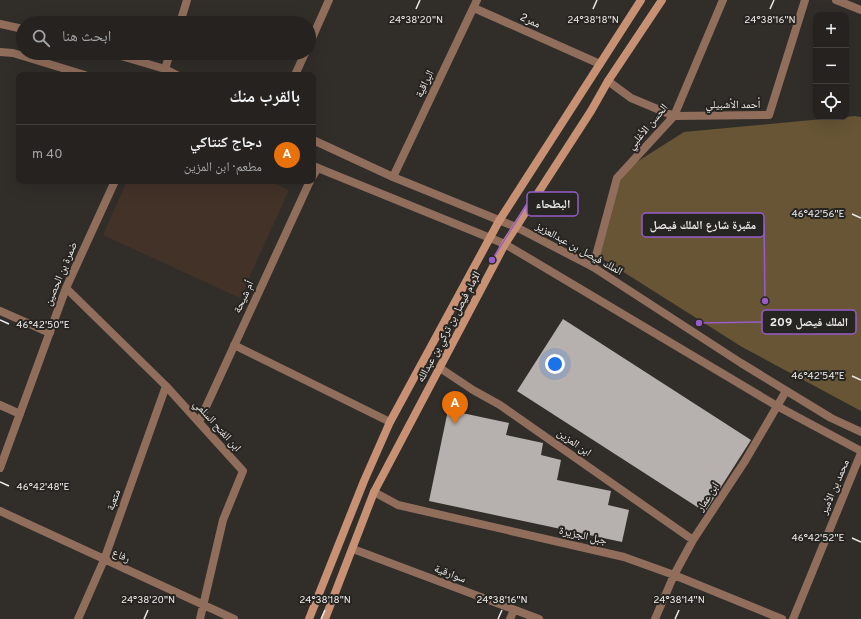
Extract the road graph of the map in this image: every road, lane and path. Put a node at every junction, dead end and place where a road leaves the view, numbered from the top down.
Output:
1 (187, 0) edge
2 (329, 0) edge
3 (641, 0) edge
4 (662, 0) edge
5 (723, 0) edge
6 (805, 0) edge
7 (836, 0) edge
8 (475, 4) edge
9 (861, 10) edge
10 (182, 16) edge
11 (0, 24) edge
12 (16, 27) edge
13 (316, 29) edge
14 (0, 52) edge
15 (16, 54) edge
16 (36, 60) edge
17 (133, 60) edge
18 (168, 60) edge
19 (302, 60) edge
20 (600, 64) junction
21 (165, 70) junction
22 (75, 72) edge
23 (170, 72) edge
24 (296, 72) edge
25 (608, 81) junction
26 (674, 116) junction
27 (316, 141) edge
28 (316, 167) edge
29 (393, 177) junction
30 (113, 184) edge
31 (309, 184) edge
32 (499, 221) junction
33 (516, 227) junction
34 (490, 237) junction
35 (505, 244) junction
36 (593, 267) junction
37 (66, 288) junction
38 (0, 310) edge
39 (50, 333) junction
40 (234, 345) junction
41 (440, 368) junction
42 (166, 386) junction
43 (786, 391) junction
44 (0, 406) edge
45 (778, 406) junction
46 (20, 414) junction
47 (199, 422) junction
48 (390, 422) junction
49 (861, 432) edge
50 (861, 452) edge
51 (0, 468) edge
52 (374, 492) junction
53 (0, 511) edge
54 (693, 540) junction
55 (353, 549) junction
56 (104, 560) junction
57 (674, 575) junction
58 (203, 606) junction
59 (514, 610) junction
60 (78, 619) edge
61 (200, 619) edge
62 (234, 619) edge
63 (309, 619) edge
64 (325, 619) edge
65 (510, 619) edge
66 (539, 619) edge
67 (655, 619) edge
68 (782, 619) edge
69 (793, 619) edge

1 - 10 street
2 - 13 street
3 - 20 main road, الإمام فيصل بن تركي بن عبدالله
4 - 25 main road, الإمام فيصل بن تركي بن عبدالله
5 - 26 street, الحسن الأغلبي
6 - 26 street, أحمد الأشبيلي
7 - 9 street
8 - 20 street, ممر2
8 - 29 street, البراقية
11 - 12 street
14 - 15 street
16 - 22 street
17 - 21 street
18 - 21 street
19 - 24 street
20 - 32 main road, الإمام فيصل بن تركي بن عبدالله
21 - 23 street
25 - 26 street, أحمد الأشبيلي
25 - 33 main road, الإمام فيصل بن تركي بن عبدالله
26 - 36 street, الحسن الأغلبي
27 - 29 street, الملك فيصل بن عبدالعزيز
28 - 34 street
29 - 32 street, الملك فيصل بن عبدالعزيز
30 - 37 street, ضمرة بن الحصين
31 - 40 street, أم شيحة
32 - 33 street, الملك فيصل بن عبدالعزيز
32 - 34 main road, الإمام فيصل بن تركي بن عبدالله
33 - 35 main road, الإمام فيصل بن تركي بن عبدالله
33 - 36 street, الملك فيصل بن عبدالعزيز
34 - 35 street
34 - 48 main road, الإمام فيصل بن تركي بن عبدالله
35 - 41 main road, الإمام فيصل بن تركي بن عبدالله
35 - 45 street
36 - 43 street, الملك فيصل بن عبدالعزيز
37 - 39 street, ضمرة بن الحصين
37 - 42 street, ابن الفتح السلمي
38 - 39 street
39 - 46 street, ضمرة بن الحصين
40 - 47 street, أم شيحة
40 - 48 street
41 - 52 main road, الإمام فيصل بن تركي بن عبدالله
41 - 54 street, ابن المزين
42 - 47 street, ابن الفتح السلمي
42 - 56 street, متعبة
43 - 45 street, ابن عمار
43 - 49 street, الملك فيصل بن عبدالعزيز
44 - 46 street
45 - 50 street
45 - 54 street, ابن عمار
46 - 51 street, ضمرة بن الحصين
47 - 58 street, ابن الفتح السلمي
48 - 63 main road, الإمام فيصل بن تركي بن عبدالله
50 - 69 street, محمد بن الأمير
52 - 55 main road, الإمام فيصل بن تركي بن عبدالله
52 - 57 street, جبل الجزيرة
53 - 56 street, رفاع
54 - 57 street, ابن عمار
55 - 59 street, سوارقية
55 - 64 main road, الإمام فيصل بن تركي بن عبدالله
56 - 58 street, رفاع
56 - 60 street, متعبة
57 - 67 street, ابن عمار
57 - 68 street, جبل الجزيرة
58 - 61 street, ابن الفتح السلمي
58 - 62 street, رفاع
59 - 65 street
59 - 66 street, سوارقية

